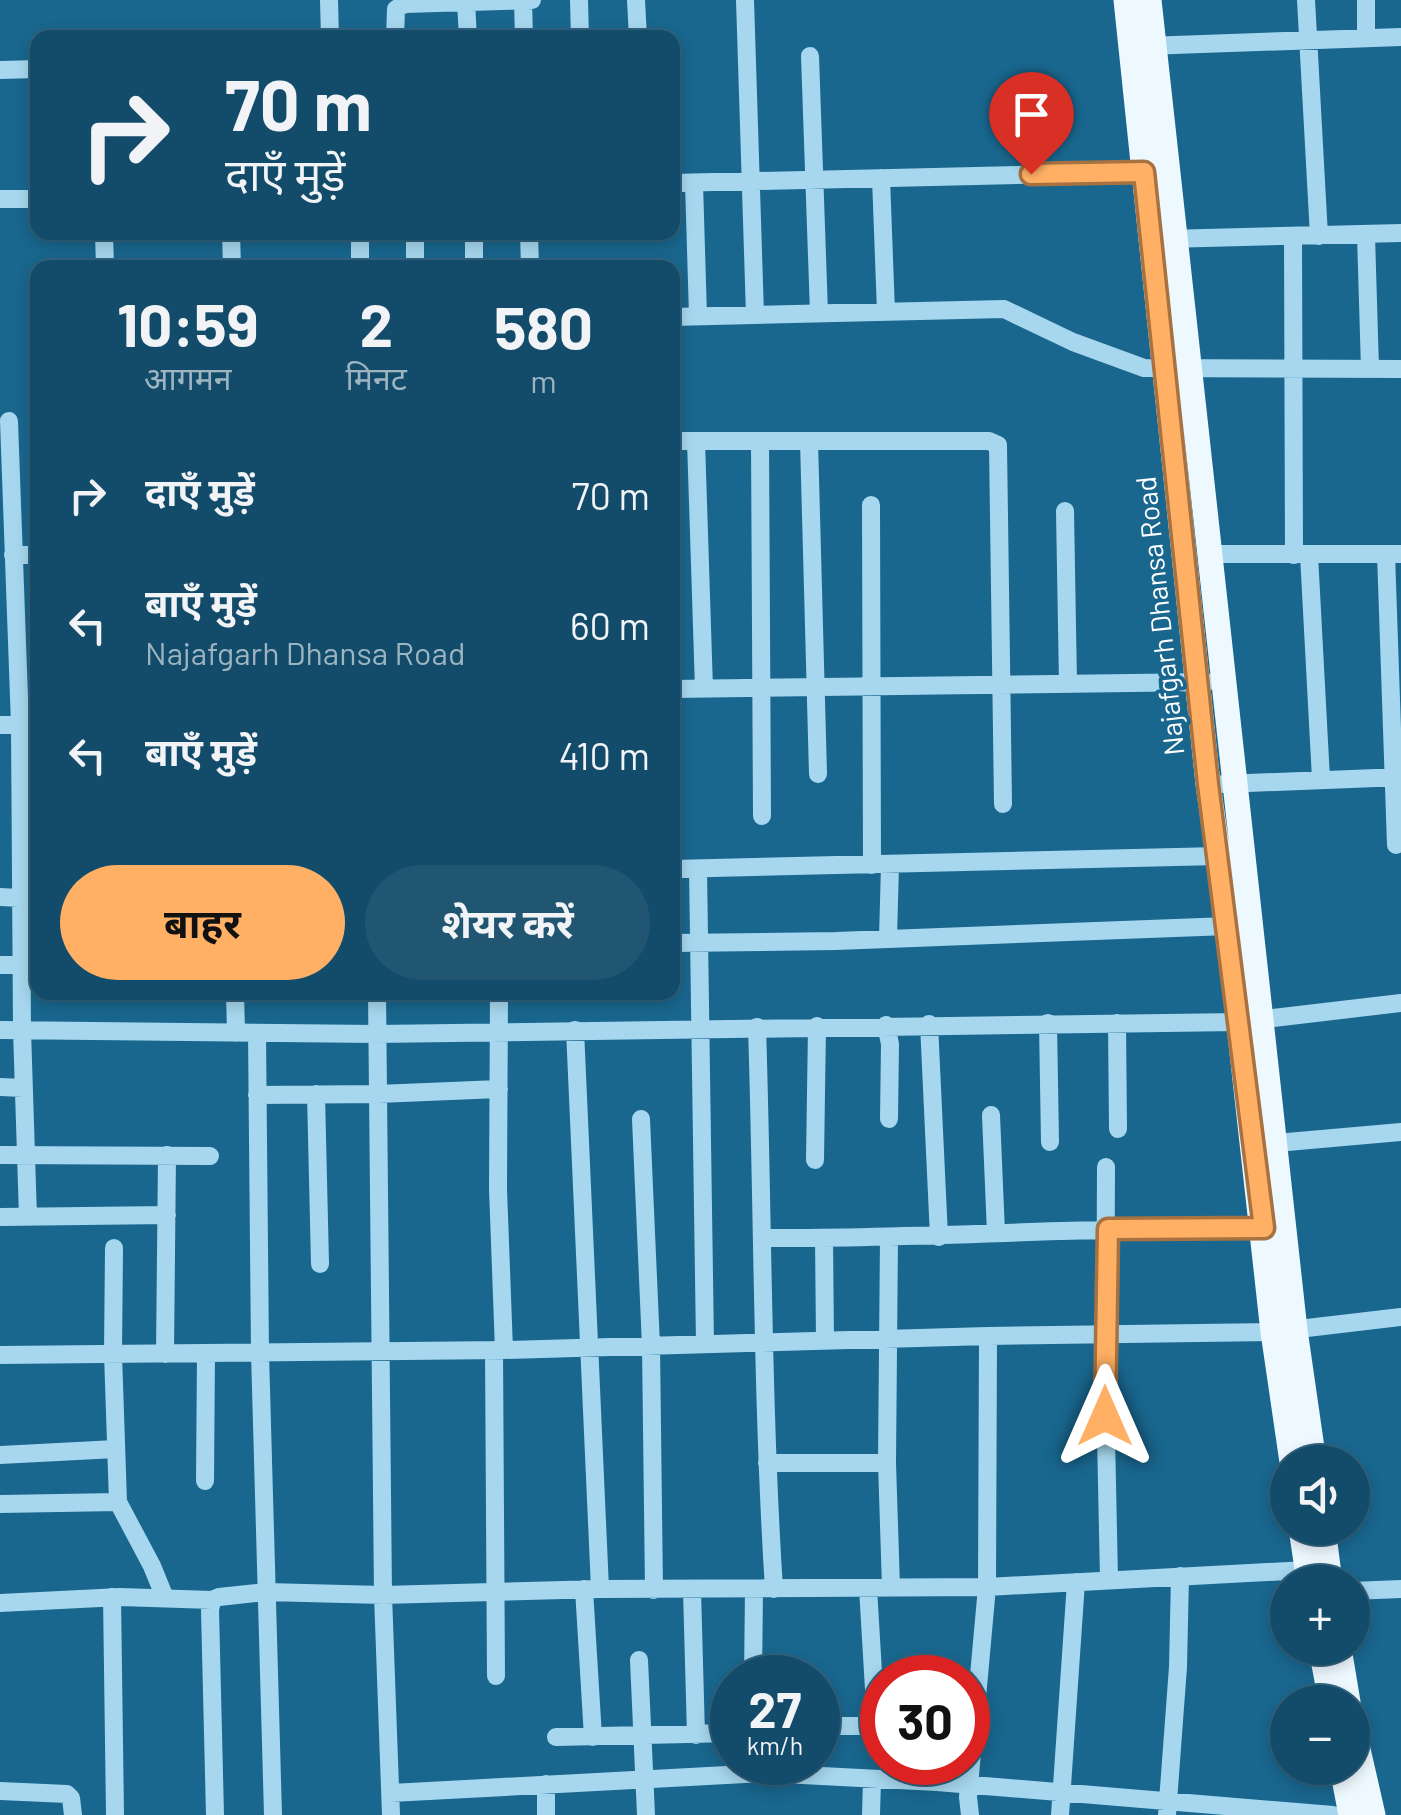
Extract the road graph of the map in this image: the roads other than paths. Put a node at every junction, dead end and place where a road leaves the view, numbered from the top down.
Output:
1 (328, 0) edge
2 (523, 0) edge
3 (532, 0) edge
4 (579, 0) edge
5 (636, 0) edge
6 (745, 0) edge
7 (1126, 0) edge
8 (1149, 0) edge
9 (1306, 0) edge
10 (1366, 0) edge
11 (466, 2) edge
12 (330, 30) edge
13 (395, 30) edge
14 (468, 30) edge
15 (524, 30) edge
16 (580, 30) edge
17 (638, 30) edge
18 (1401, 37) edge
19 (1366, 38) junction
20 (1307, 40) junction
21 (1142, 46) junction
22 (810, 56) dead end
23 (0, 70) edge
24 (30, 70) edge
25 (1144, 172) junction
26 (881, 178) junction
27 (814, 180) junction
28 (751, 182) junction
29 (680, 183) edge
30 (694, 183) junction
31 (0, 199) edge
32 (30, 199) edge
33 (1401, 233) edge
34 (1366, 234) junction
35 (1319, 236) junction
36 (1293, 237) junction
37 (1163, 239) junction
38 (886, 312) junction
39 (818, 314) junction
40 (755, 315) junction
41 (698, 316) junction
42 (680, 317) edge
43 (1292, 369) junction
44 (1370, 369) junction
45 (1401, 369) edge
46 (1178, 370) junction
47 (9, 421) dead end
48 (680, 441) edge
49 (696, 441) junction
50 (760, 441) junction
51 (809, 441) junction
52 (872, 505) dead end
53 (1065, 511) dead end
54 (30, 554) edge
55 (1210, 554) junction
56 (1394, 554) edge
57 (14, 555) junction
58 (1301, 555) junction
59 (1225, 681) junction
60 (1198, 682) junction
61 (1068, 684) junction
62 (1000, 685) junction
63 (874, 687) junction
64 (816, 688) junction
65 (680, 689) edge
66 (704, 689) junction
67 (759, 689) junction
68 (29, 725) edge
69 (0, 726) edge
70 (818, 774) dead end
71 (1398, 776) edge
72 (1321, 779) junction
73 (1208, 784) junction
74 (1237, 784) junction
75 (1003, 804) dead end
76 (762, 816) dead end
77 (0, 836) edge
78 (21, 839) junction
79 (1396, 844) dead end
80 (1219, 856) junction
81 (881, 865) junction
82 (698, 869) junction
83 (680, 870) edge
84 (0, 897) edge
85 (29, 898) edge
86 (1228, 926) junction
87 (888, 938) junction
88 (699, 942) junction
89 (680, 943) edge
90 (0, 964) edge
91 (29, 965) edge
92 (236, 1000) edge
93 (377, 1000) edge
94 (498, 1000) edge
95 (1401, 1003) edge
96 (1251, 1020) junction
97 (1117, 1023) junction
98 (929, 1024) junction
99 (1048, 1024) junction
100 (886, 1025) junction
101 (817, 1026) junction
102 (758, 1027) junction
103 (699, 1028) junction
104 (0, 1030) edge
105 (22, 1030) junction
106 (575, 1030) junction
107 (236, 1032) junction
108 (498, 1032) junction
109 (256, 1033) junction
110 (376, 1034) junction
111 (0, 1087) edge
112 (23, 1088) junction
113 (499, 1088) junction
114 (316, 1094) junction
115 (378, 1094) junction
116 (257, 1095) junction
117 (991, 1115) dead end
118 (888, 1118) dead end
119 (642, 1119) dead end
120 (1118, 1129) dead end
121 (1401, 1132) edge
122 (1050, 1142) dead end
123 (1276, 1143) junction
124 (0, 1155) edge
125 (26, 1155) junction
126 (167, 1155) junction
127 (210, 1156) dead end
128 (815, 1160) dead end
129 (1106, 1167) dead end
130 (167, 1215) junction
131 (0, 1217) edge
132 (28, 1217) junction
133 (1264, 1228) junction
134 (1108, 1229) junction
135 (996, 1233) junction
136 (889, 1237) junction
137 (939, 1237) junction
138 (764, 1238) junction
139 (824, 1238) junction
140 (114, 1248) dead end
141 (320, 1264) dead end
142 (1401, 1317) edge
143 (1284, 1331) junction
144 (988, 1336) junction
145 (1106, 1336) junction
146 (887, 1339) junction
147 (825, 1341) junction
148 (766, 1343) junction
149 (704, 1344) junction
150 (651, 1346) junction
151 (589, 1348) junction
152 (499, 1350) junction
153 (382, 1352) junction
154 (206, 1353) junction
155 (260, 1353) junction
156 (112, 1354) junction
157 (165, 1354) junction
158 (0, 1355) edge
159 (1291, 1445) edge
160 (1310, 1445) edge
161 (116, 1449) junction
162 (0, 1455) edge
163 (767, 1463) junction
164 (887, 1464) junction
165 (205, 1480) dead end
166 (118, 1502) junction
167 (0, 1504) edge
168 (1180, 1576) junction
169 (1270, 1576) edge
170 (1109, 1579) junction
171 (1076, 1582) junction
172 (891, 1587) junction
173 (987, 1587) junction
174 (868, 1588) junction
175 (592, 1589) junction
176 (754, 1589) junction
177 (774, 1589) junction
178 (1401, 1589) edge
179 (654, 1590) junction
180 (692, 1590) junction
181 (1370, 1591) edge
182 (266, 1592) junction
183 (496, 1592) junction
184 (384, 1595) junction
185 (112, 1598) junction
186 (165, 1598) junction
187 (212, 1600) junction
188 (0, 1602) edge
189 (753, 1655) edge
190 (639, 1660) dead end
191 (496, 1676) dead end
192 (840, 1726) edge
193 (710, 1734) edge
194 (696, 1735) junction
195 (556, 1737) dead end
196 (593, 1737) junction
197 (642, 1737) junction
198 (710, 1772) edge
199 (644, 1778) junction
200 (546, 1784) junction
201 (872, 1785) edge
202 (962, 1785) edge
203 (1345, 1785) edge
204 (1366, 1785) edge
205 (970, 1786) junction
206 (0, 1791) edge
207 (1062, 1792) junction
208 (391, 1793) junction
209 (1168, 1808) edge
210 (1231, 1810) edge
211 (1311, 1814) edge
212 (73, 1815) edge
213 (115, 1815) edge
214 (215, 1815) edge
215 (273, 1815) edge
216 (392, 1815) edge
217 (546, 1815) edge
218 (646, 1815) edge
219 (871, 1815) edge
220 (970, 1815) edge
221 (1060, 1815) edge
222 (1333, 1815) edge
223 (1351, 1815) edge
224 (1373, 1815) edge

1 - 12 street
2 - 3 street
2 - 11 street
2 - 15 street
4 - 16 street
5 - 17 street
6 - 28 street
7 - 21 main road, Najafgarh Dhansa Road
8 - 21 main road, Najafgarh Dhansa Road
9 - 20 street
10 - 19 street
11 - 13 street
11 - 14 street
18 - 19 street
19 - 20 street
20 - 21 street
20 - 35 street
21 - 25 main road, Najafgarh Dhansa Road
21 - 37 main road, Najafgarh Dhansa Road
22 - 27 street
23 - 24 street
25 - 26 street
25 - 37 main road, Najafgarh Dhansa Road
26 - 27 street
26 - 38 street
27 - 28 street
27 - 39 street
28 - 30 street
28 - 40 street
29 - 30 street
30 - 41 street
31 - 32 street
33 - 34 street
34 - 35 street
34 - 44 street
35 - 36 street
36 - 37 street
36 - 43 street
37 - 46 main road, Najafgarh Dhansa Road
38 - 39 street
38 - 46 street
39 - 40 street
40 - 41 street
41 - 42 street
43 - 44 street
43 - 46 street
43 - 58 street
44 - 45 street
46 - 55 main road, Najafgarh Dhansa Road
46 - 60 main road, Najafgarh Dhansa Road
47 - 57 street
48 - 49 street
49 - 50 street
49 - 66 street
50 - 51 street
50 - 67 street
51 - 62 street
51 - 64 street
52 - 63 street
53 - 61 street
54 - 57 street
55 - 58 street
55 - 59 main road, Najafgarh Dhansa Road
56 - 58 street
56 - 71 street
57 - 68 street
58 - 72 street
59 - 60 street
59 - 74 main road, Najafgarh Dhansa Road
60 - 61 street
60 - 73 main road, Najafgarh Dhansa Road
61 - 62 street
62 - 63 street
62 - 75 street
63 - 64 street
63 - 81 street
64 - 67 street
64 - 70 street
65 - 66 street
66 - 67 street
67 - 76 street
68 - 69 street
68 - 78 street
71 - 72 street
71 - 79 street
72 - 74 street
73 - 74 street
73 - 80 main road, Najafgarh Dhansa Road
74 - 96 main road, Najafgarh Dhansa Road
77 - 78 street
78 - 85 street
80 - 81 street
80 - 86 main road, Najafgarh Dhansa Road
81 - 82 street
81 - 87 street
82 - 83 street
82 - 88 street
84 - 85 street
85 - 91 street
86 - 87 street
86 - 96 main road, Najafgarh Dhansa Road
87 - 88 street
88 - 89 street
88 - 103 street
90 - 91 street
91 - 105 street
92 - 107 street
93 - 110 street
94 - 108 street
95 - 96 street
96 - 97 street
96 - 123 main road, Najafgarh Dhansa Road
96 - 133 main road, Najafgarh Dhansa Road
97 - 99 street
97 - 120 street
98 - 99 street
98 - 100 street
98 - 137 street
99 - 122 street
100 - 101 street
100 - 118 street
101 - 102 street
101 - 128 street
102 - 103 street
102 - 138 street
103 - 106 street
103 - 149 street
104 - 105 street
105 - 107 street
105 - 112 street
106 - 108 street
106 - 151 street
107 - 109 street
108 - 110 street
108 - 113 street
109 - 110 street
109 - 116 street
110 - 115 street
111 - 112 street
112 - 125 street
113 - 115 street
113 - 152 street
114 - 115 street
114 - 116 street
114 - 141 street
115 - 153 street
116 - 155 street
117 - 135 street
119 - 150 street
121 - 123 street
123 - 143 main road, Najafgarh Dhansa Road
124 - 125 street
125 - 126 street
125 - 132 street
126 - 127 street
126 - 130 street
129 - 134 street
130 - 132 street
130 - 157 street
131 - 132 street
133 - 134 street
133 - 143 main road, Najafgarh Dhansa Road
134 - 135 street
134 - 145 street
135 - 137 street
136 - 137 street
136 - 139 street
136 - 146 street
138 - 139 street
138 - 148 street
139 - 147 street
140 - 156 street
142 - 143 street
143 - 145 street
143 - 159 main road, Najafgarh Dhansa Road
143 - 160 main road, Najafgarh Dhansa Road
144 - 145 street
144 - 146 street
144 - 173 street
145 - 170 street
146 - 147 street
146 - 164 street
147 - 148 street
148 - 149 street
148 - 163 street
149 - 150 street
150 - 151 street
150 - 179 street
151 - 152 street
151 - 175 street
152 - 153 street
152 - 183 street
153 - 155 street
153 - 184 street
154 - 155 street
154 - 157 street
154 - 165 street
155 - 182 street
156 - 157 street
156 - 158 street
156 - 161 street
161 - 162 street
161 - 166 street
163 - 164 street
163 - 177 street
164 - 172 street
166 - 167 street
166 - 186 street
168 - 169 street
168 - 170 street
168 - 209 street
170 - 171 street
171 - 173 street
171 - 207 street
172 - 173 street
172 - 174 street
173 - 205 street
174 - 177 street
174 - 192 street
175 - 179 street
175 - 183 street
175 - 196 street
176 - 177 street
176 - 180 street
176 - 189 street
178 - 181 street
179 - 180 street
180 - 194 street
182 - 184 street
182 - 187 street
182 - 215 street
183 - 184 street
183 - 191 street
184 - 208 street
185 - 186 street
185 - 188 street
185 - 213 street
186 - 187 street
187 - 214 street
190 - 197 street
193 - 194 street
194 - 197 street
195 - 196 street
196 - 197 street
197 - 199 street
198 - 199 street
199 - 200 street
199 - 218 street
200 - 208 street
200 - 217 street
201 - 219 street
202 - 205 street
203 - 223 main road
204 - 224 main road
205 - 207 street
205 - 220 street
206 - 212 street
207 - 209 street
207 - 221 street
208 - 216 street
209 - 210 street
210 - 211 street
211 - 222 street

